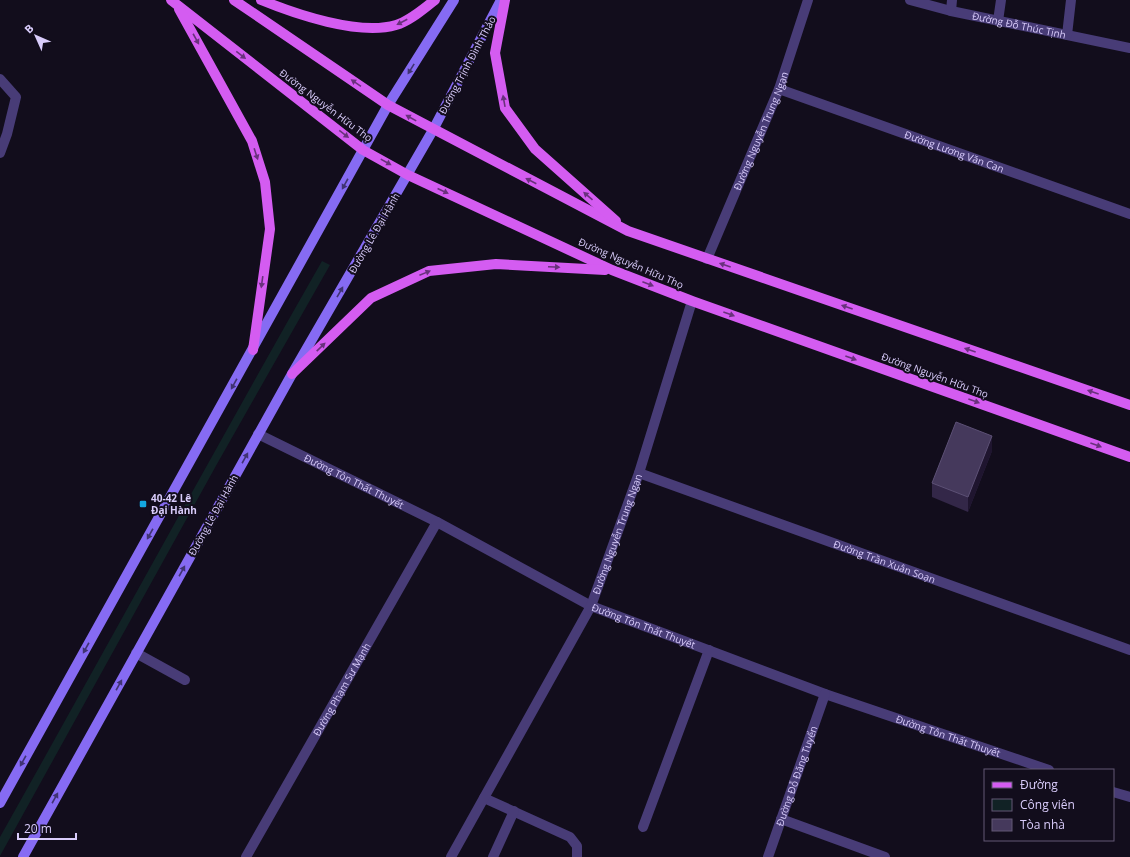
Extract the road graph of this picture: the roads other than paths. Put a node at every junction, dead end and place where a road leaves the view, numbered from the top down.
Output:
1 (234, 0) edge
2 (261, 0) edge
3 (435, 0) edge
4 (454, 0) edge
5 (501, 0) edge
6 (505, 0) edge
7 (808, 0) edge
8 (910, 0) edge
9 (952, 0) edge
10 (1001, 0) edge
11 (1071, 0) edge
12 (174, 3) edge
13 (951, 11) junction
14 (998, 21) junction
15 (1067, 36) junction
16 (1130, 48) edge
17 (0, 79) edge
18 (779, 89) junction
19 (388, 105) junction
20 (433, 130) junction
21 (363, 150) junction
22 (0, 154) edge
23 (408, 175) junction
24 (1130, 214) edge
25 (628, 232) junction
26 (707, 259) junction
27 (612, 270) junction
28 (692, 301) junction
29 (253, 350) junction
30 (292, 374) junction
31 (1130, 405) edge
32 (258, 434) junction
33 (1130, 457) edge
34 (639, 473) junction
35 (437, 522) junction
36 (592, 606) junction
37 (709, 650) junction
38 (1130, 650) edge
39 (136, 653) junction
40 (184, 680) dead end
41 (825, 694) junction
42 (1046, 769) edge
43 (1114, 792) edge
44 (1130, 797) edge
45 (484, 798) junction
46 (0, 803) edge
47 (514, 812) junction
48 (782, 819) junction
49 (643, 827) dead end
50 (23, 857) edge
51 (246, 857) edge
52 (451, 857) edge
53 (493, 857) edge
54 (577, 857) edge
55 (768, 857) edge
56 (885, 857) edge

19 -> 1 main road
3 -> 2 main road
4 -> 19 main road
5 - 20 main road, Đường Trịnh Đình Thảo
25 -> 6 main road
7 - 18 street, Đường Nguyễn Trung Ngạn
8 - 13 street, Đường Đỗ Thúc Tịnh
9 - 13 street
10 - 14 street
11 - 15 street
12 -> 21 main road, Đường Nguyễn Hữu Thọ
12 -> 29 main road
13 - 14 street, Đường Đỗ Thúc Tịnh
14 - 15 street, Đường Đỗ Thúc Tịnh
15 - 16 street, Đường Đỗ Thúc Tịnh
17 - 22 street
18 - 24 street, Đường Lương Văn Can
18 - 26 street, Đường Nguyễn Trung Ngạn
20 -> 19 main road
19 - 21 main road
20 - 23 main road, Đường Trịnh Đình Thảo
25 -> 20 main road
21 -> 23 main road, Đường Nguyễn Hữu Thọ
21 -> 29 main road
23 -> 27 main road, Đường Nguyễn Hữu Thọ
30 -> 23 main road, Đường Lê Đại Hành
25 - 26 main road
31 -> 26 main road
27 -> 28 main road, Đường Nguyễn Hữu Thọ
30 -> 27 main road
28 -> 33 main road, Đường Nguyễn Hữu Thọ
28 - 34 street, Đường Nguyễn Trung Ngạn
29 -> 46 main road
30 - 32 main road, Đường Lê Đại Hành
32 - 35 street, Đường Tôn Thất Thuyết
39 -> 32 main road, Đường Lê Đại Hành
34 - 36 street, Đường Nguyễn Trung Ngạn
34 - 38 street, Đường Trần Xuân Soạn
35 - 36 street, Đường Tôn Thất Thuyết
35 - 51 street, Đường Phạm Sư Mạnh
36 - 37 street, Đường Tôn Thất Thuyết
36 - 45 street, Đường Nguyễn Trung Ngạn
37 - 41 street, Đường Tôn Thất Thuyết
37 - 49 street
39 - 40 street
50 -> 39 main road, Đường Lê Đại Hành
41 - 42 street, Đường Tôn Thất Thuyết
41 - 48 street, Đường Đỗ Đăng Tuyển
43 - 44 street
45 - 47 street
45 - 52 street, Đường Nguyễn Trung Ngạn
47 - 53 street
47 - 54 street
48 - 55 street, Đường Đỗ Đăng Tuyển
48 - 56 street

